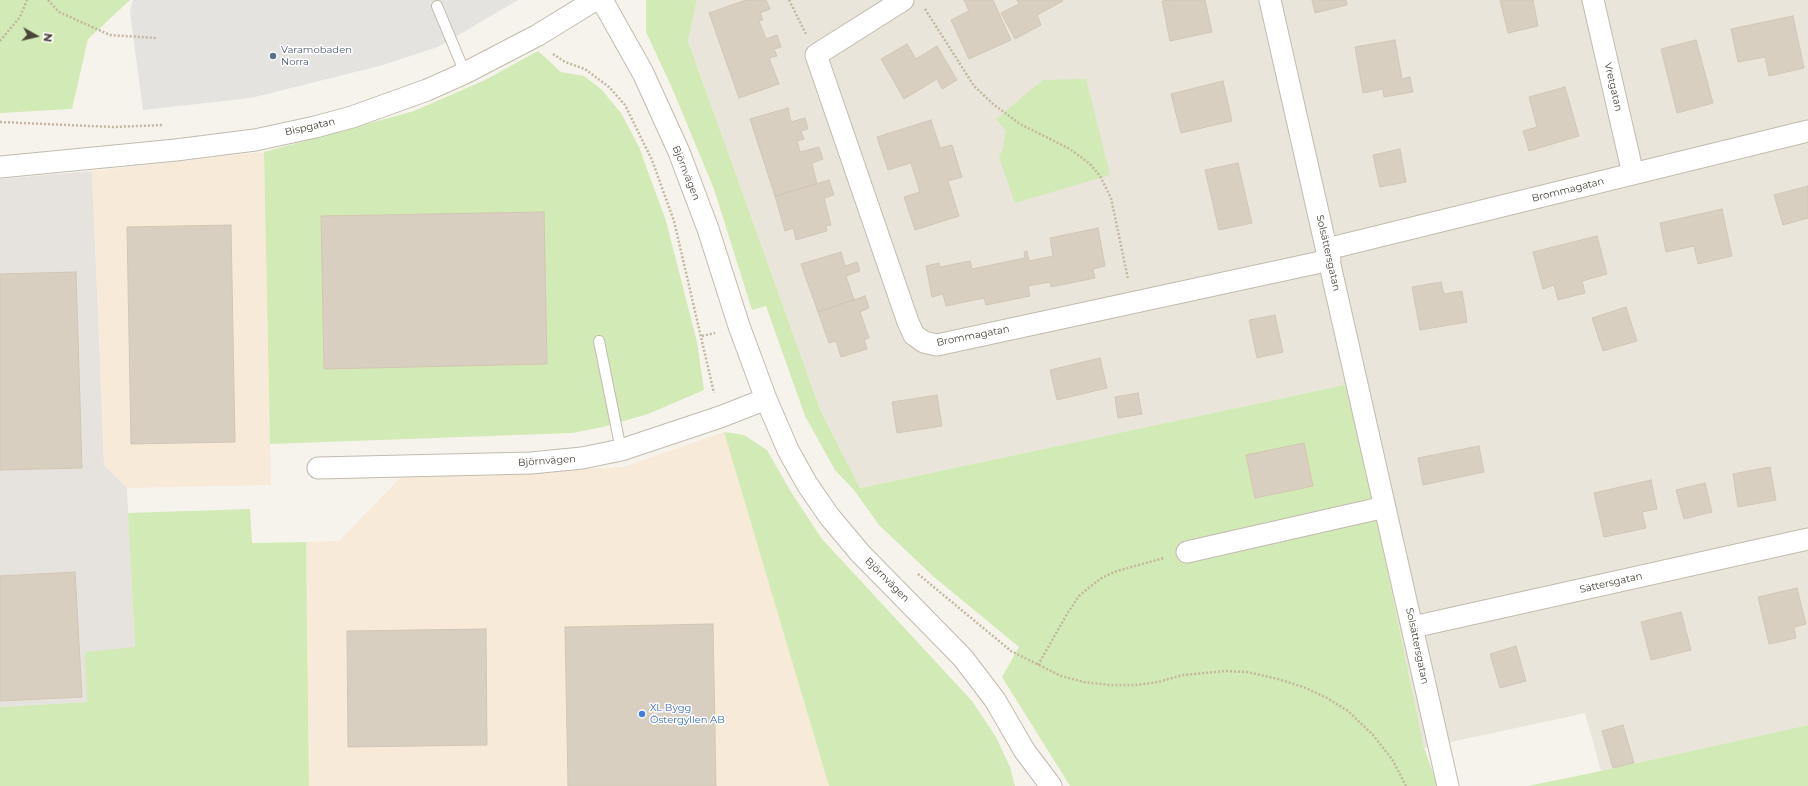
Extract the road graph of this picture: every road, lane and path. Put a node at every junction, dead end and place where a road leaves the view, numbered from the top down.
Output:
1 (27, 0) edge
2 (48, 0) edge
3 (595, 0) edge
4 (602, 0) edge
5 (789, 0) edge
6 (903, 0) edge
7 (1270, 0) edge
8 (1593, 0) edge
9 (438, 6) dead end
10 (923, 7) dead end
11 (538, 35) junction
12 (156, 38) dead end
13 (0, 41) edge
14 (816, 55) junction
15 (465, 73) junction
16 (0, 122) edge
17 (166, 125) dead end
18 (1808, 131) edge
19 (0, 167) edge
20 (1632, 174) junction
21 (1329, 255) junction
22 (1133, 302) junction
23 (739, 326) junction
24 (702, 336) junction
25 (600, 341) dead end
26 (766, 399) junction
27 (720, 417) junction
28 (621, 450) junction
29 (318, 468) dead end
30 (1385, 506) junction
31 (1808, 539) edge
32 (1187, 552) joint
33 (915, 572) dead end
34 (1413, 627) junction
35 (1038, 665) junction
36 (1024, 750) junction
37 (1032, 786) edge
38 (1051, 786) edge
39 (1406, 786) edge
40 (1448, 786) edge

1 - 13 path
2 - 12 path
3 - 11 street, Bispgatan
4 - 23 street, Björnvägen
5 - 14 path
6 - 14 street
7 - 21 street, Solsättersgatan
8 - 20 street, Vretgatan
9 - 15 lane
10 - 22 path
11 - 15 street, Bispgatan
11 - 24 path
14 - 22 street, Brommagatan
15 - 19 street, Bispgatan
16 - 17 path
18 - 20 street, Brommagatan
20 - 21 street, Brommagatan
21 - 22 street, Brommagatan
21 - 30 street, Solsättersgatan
23 - 24 path
23 - 26 street, Björnvägen
24 - 27 path
25 - 28 lane
26 - 27 street, Björnvägen
26 - 36 street, Björnvägen
27 - 28 street, Björnvägen
28 - 29 street, Björnvägen
30 - 32 street
30 - 34 street, Solsättersgatan
31 - 34 street, Sättersgatan
32 - 35 path
33 - 35 path
34 - 40 street, Solsättersgatan
35 - 39 path
36 - 37 street, Björnvägen
36 - 38 street, Björnvägen

